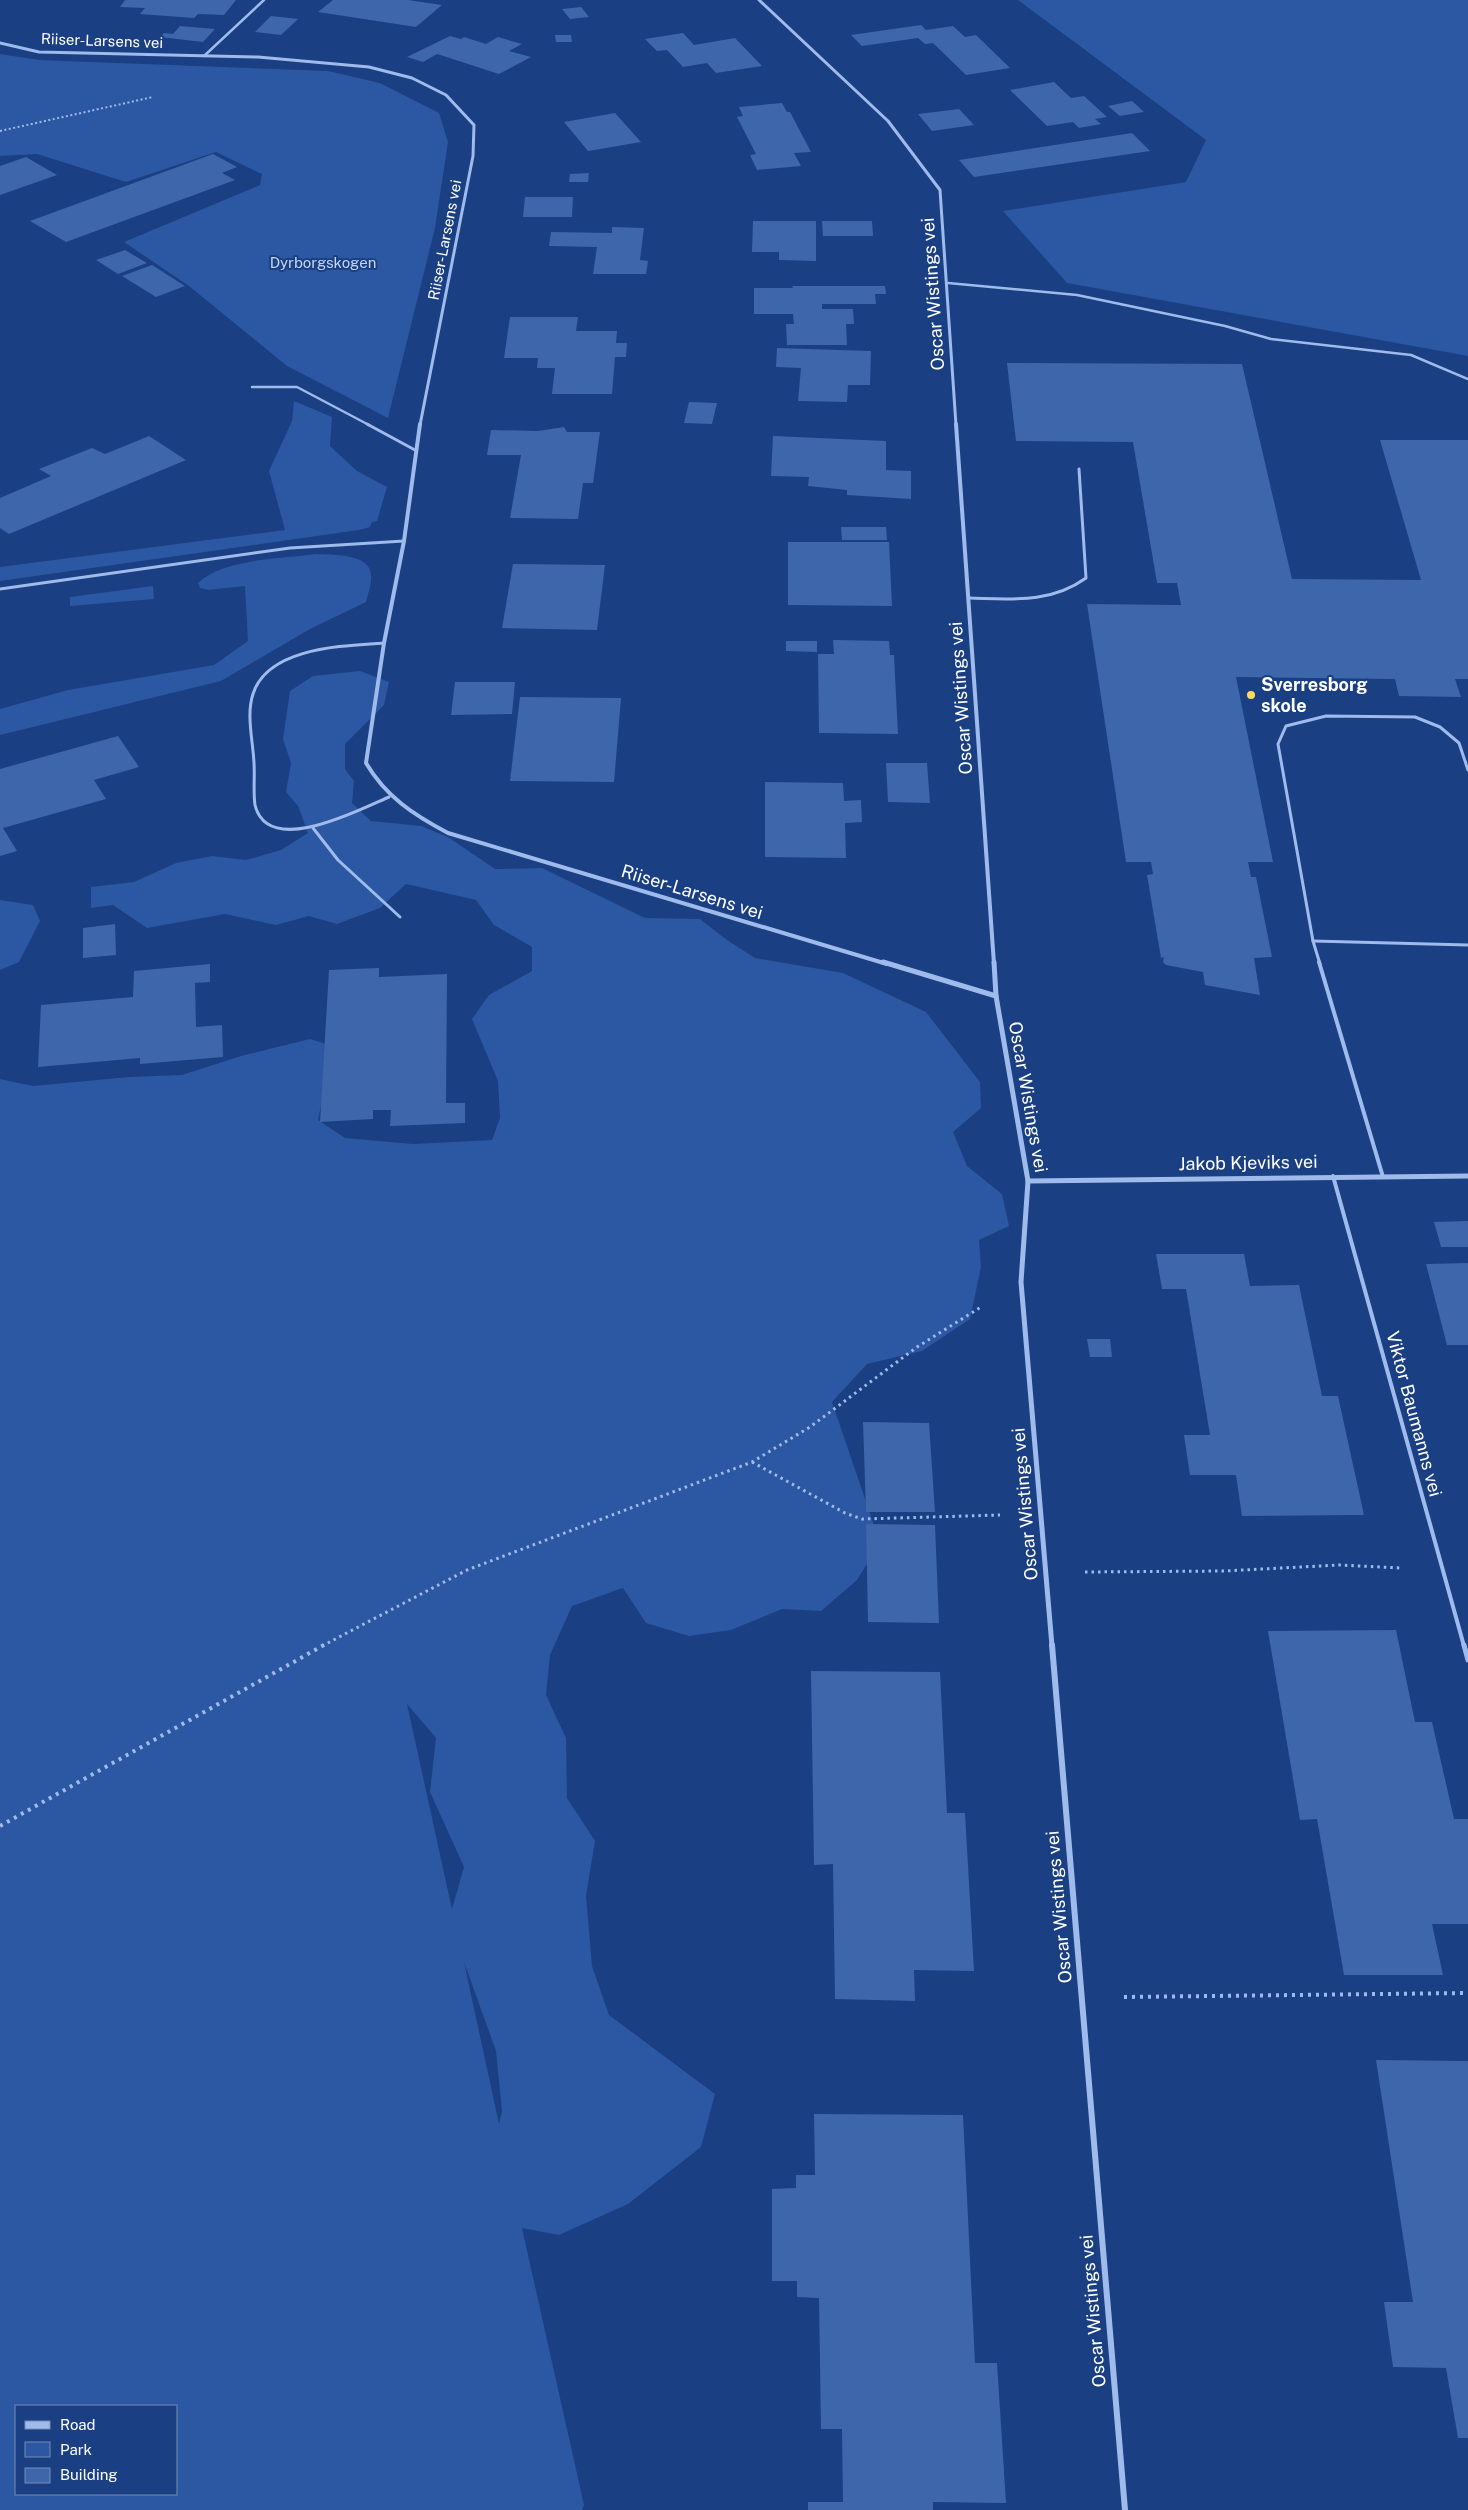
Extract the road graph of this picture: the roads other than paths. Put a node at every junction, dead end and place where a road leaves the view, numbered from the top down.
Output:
1 (264, 0) edge
2 (759, 0) edge
3 (0, 43) edge
4 (204, 56) junction
5 (948, 283) junction
6 (1468, 379) edge
7 (252, 388) dead end
8 (415, 450) junction
9 (1080, 468) dead end
10 (404, 542) junction
11 (0, 588) edge
12 (969, 598) junction
13 (384, 643) junction
14 (1468, 770) edge
15 (389, 796) junction
16 (313, 828) junction
17 (400, 917) dead end
18 (1313, 941) junction
19 (1468, 945) edge
20 (996, 996) junction
21 (1333, 1176) junction
22 (1468, 1176) edge
23 (1383, 1177) junction
24 (1028, 1181) junction
25 (1468, 1660) edge
26 (1125, 2510) edge

1 - 4 lane
2 - 5 street, Oscar Wistings vei
3 - 4 street, Riiser-Larsens vei
4 - 8 street, Riiser-Larsens vei
5 - 6 lane
5 - 12 street, Oscar Wistings vei
7 - 8 lane
8 - 10 street, Riiser-Larsens vei
9 - 12 lane
10 - 11 lane
10 - 13 street, Riiser-Larsens vei
12 - 20 street, Oscar Wistings vei
13 - 15 street, Riiser-Larsens vei
13 - 16 lane
14 - 18 lane
15 - 16 lane
15 - 20 street, Riiser-Larsens vei
16 - 17 lane
18 - 19 lane
18 - 23 lane
20 - 24 street, Oscar Wistings vei
21 - 23 street, Jakob Kjeviks vei
21 - 24 street, Jakob Kjeviks vei
21 - 25 lane, Viktor Baumanns vei
22 - 23 street, Jakob Kjeviks vei
24 - 26 street, Oscar Wistings vei

